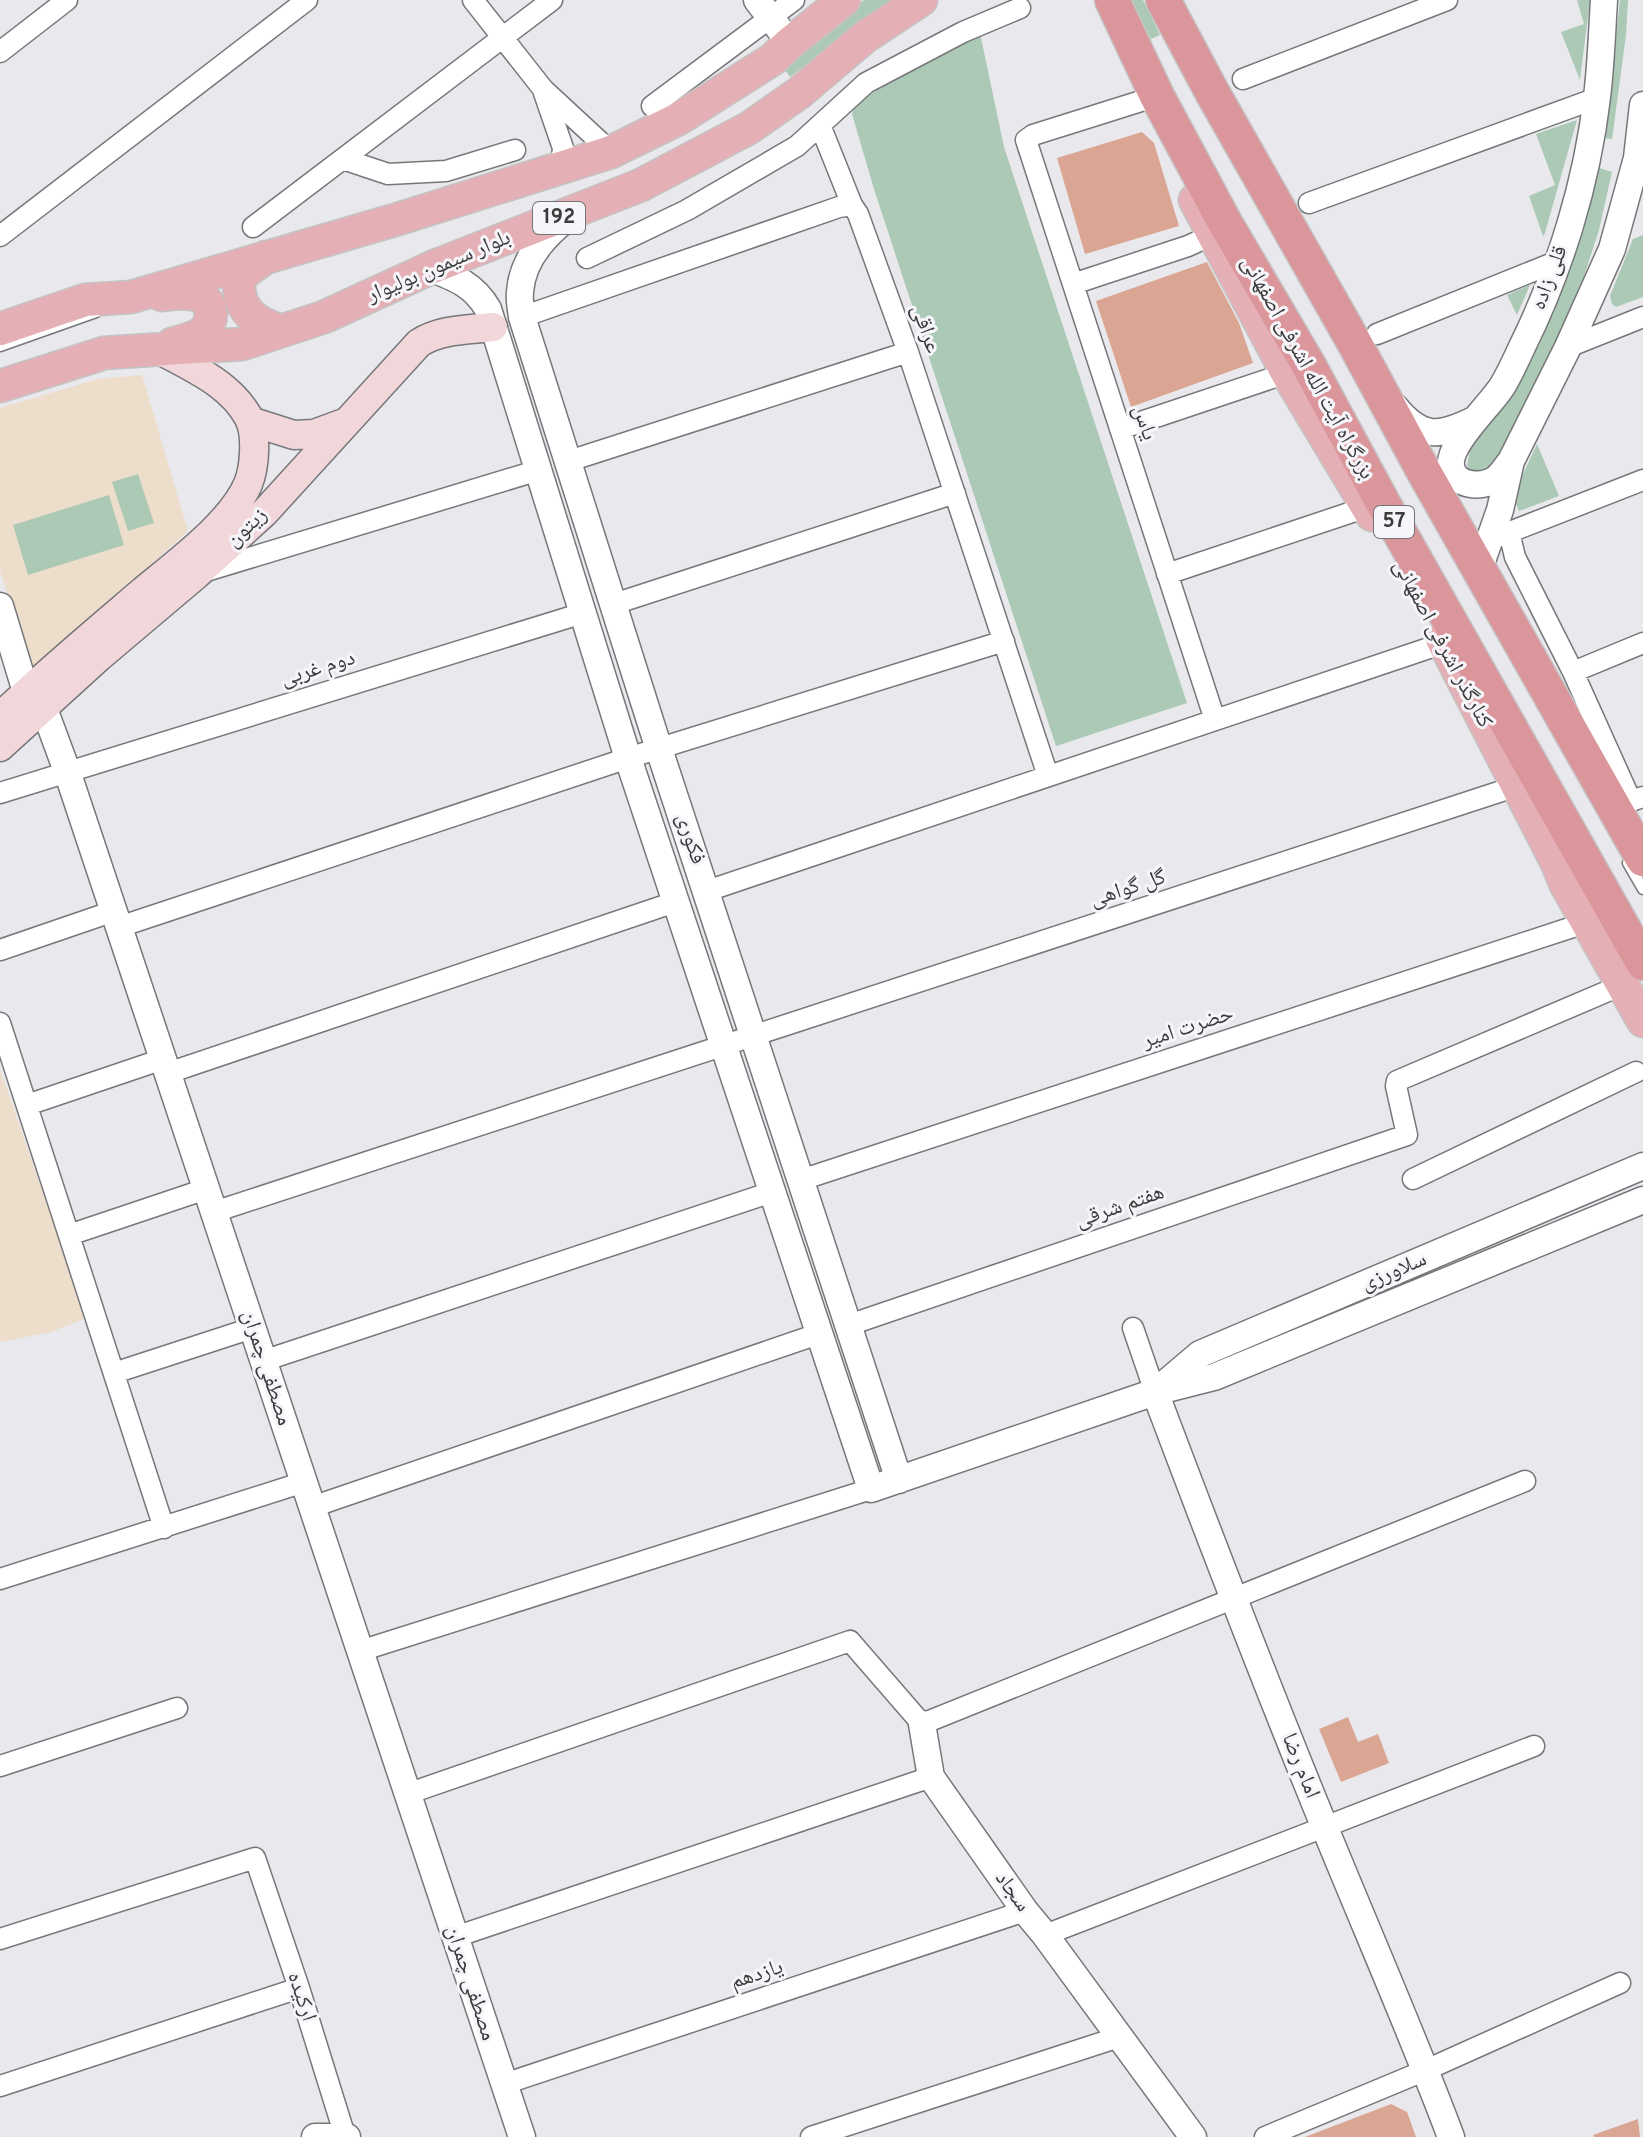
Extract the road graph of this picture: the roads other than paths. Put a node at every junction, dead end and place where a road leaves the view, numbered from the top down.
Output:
1 (67, 0) edge
2 (307, 0) edge
3 (473, 0) edge
4 (552, 0) edge
5 (794, 0) edge
6 (844, 0) edge
7 (921, 0) edge
8 (1093, 0) edge
9 (1156, 0) edge
10 (1163, 0) edge
11 (1447, 0) edge
12 (1604, 0) edge
13 (1020, 8) dead end
14 (1116, 10) edge
15 (773, 20) edge
16 (503, 38) junction
17 (1177, 51) dead end
18 (0, 52) edge
19 (1243, 79) dead end
20 (543, 89) junction
21 (1161, 95) junction
22 (1597, 98) junction
23 (1643, 105) edge
24 (652, 106) dead end
25 (820, 125) junction
26 (515, 150) dead end
27 (611, 152) junction
28 (1640, 156) edge
29 (343, 159) junction
30 (561, 167) junction
31 (1309, 203) dead end
32 (852, 205) junction
33 (575, 212) junction
34 (253, 227) dead end
35 (1212, 235) junction
36 (0, 236) edge
37 (266, 257) junction
38 (587, 258) dead end
39 (1558, 261) junction
40 (430, 268) junction
41 (1073, 284) junction
42 (131, 297) junction
43 (522, 317) junction
44 (1643, 317) edge
45 (10, 322) edge
46 (493, 327) junction
47 (281, 331) junction
48 (1377, 334) dead end
49 (156, 342) junction
50 (0, 346) edge
51 (1568, 347) junction
52 (908, 352) junction
53 (1287, 373) junction
54 (1376, 383) junction
55 (0, 386) edge
56 (1479, 418) junction
57 (250, 421) junction
58 (344, 423) junction
59 (1120, 429) junction
60 (569, 461) junction
61 (1511, 461) junction
62 (539, 470) junction
63 (1643, 480) edge
64 (955, 493) junction
65 (1367, 507) junction
66 (1492, 546) junction
67 (1167, 574) junction
68 (196, 575) junction
69 (614, 604) junction
70 (0, 606) edge
71 (583, 613) junction
72 (1004, 641) junction
73 (1444, 643) junction
74 (1643, 643) edge
75 (1573, 672) junction
76 (35, 699) junction
77 (0, 717) edge
78 (1215, 720) junction
79 (0, 747) edge
80 (659, 749) junction
81 (628, 758) junction
82 (67, 771) junction
83 (1048, 776) junction
84 (1517, 786) junction
85 (0, 793) edge
86 (1637, 799) edge
87 (1632, 854) edge
88 (1643, 889) edge
89 (707, 891) junction
90 (675, 902) junction
91 (116, 919) junction
92 (1588, 922) junction
93 (0, 950) edge
94 (1633, 974) edge
95 (1643, 1021) edge
96 (0, 1023) edge
97 (754, 1036) junction
98 (725, 1046) junction
99 (165, 1066) junction
100 (1636, 1072) dead end
101 (27, 1105) junction
102 (1632, 1171) edge
103 (1413, 1179) dead end
104 (801, 1180) junction
105 (772, 1192) junction
106 (210, 1201) junction
107 (1639, 1202) edge
108 (69, 1235) junction
109 (849, 1325) junction
110 (252, 1328) junction
111 (1133, 1328) dead end
112 (818, 1334) junction
113 (263, 1361) junction
114 (114, 1373) junction
115 (1155, 1392) junction
116 (899, 1480) junction
117 (1525, 1481) dead end
118 (871, 1489) junction
119 (308, 1494) junction
120 (164, 1528) junction
121 (0, 1579) edge
122 (1234, 1599) junction
123 (360, 1651) junction
124 (177, 1708) dead end
125 (922, 1724) junction
126 (1534, 1746) dead end
127 (0, 1766) edge
128 (931, 1777) junction
129 (407, 1794) junction
130 (1324, 1827) junction
131 (1025, 1911) junction
132 (1045, 1935) junction
133 (455, 1937) junction
134 (0, 1939) edge
135 (1620, 1983) dead end
136 (299, 1988) junction
137 (1119, 2037) junction
138 (1426, 2070) junction
139 (0, 2086) edge
140 (507, 2094) junction
141 (315, 2137) edge
142 (345, 2137) edge
143 (501, 2137) edge
144 (522, 2137) edge
145 (811, 2137) edge
146 (1193, 2137) edge
147 (1265, 2137) edge
148 (1451, 2137) edge

1 - 18 street
2 - 36 street
3 - 16 street
4 - 16 street
5 - 15 street
6 - 15 main road, 192
7 - 33 main road, بلوار سیمون بولیوار / 192
8 - 14 highway, 57
9 - 17 lane
10 - 54 highway, 57
11 - 19 street
12 - 22 street, قلی زاده
13 - 25 street
14 - 21 highway, بزرگراه آیت الله اشرفی اصفهانی / 57
15 - 24 street
15 - 27 main road, 192
16 - 20 street
16 - 29 street
20 - 27 street
20 - 30 street
21 - 35 main road, کنارگذر اشرفی اصفهانی
21 - 41 street, یاس
21 - 94 highway, بزرگراه آیت الله اشرفی اصفهانی / 57
22 - 31 street
22 - 39 street, قلی زاده
23 - 28 street, قلی زاده
25 - 32 street, عراقی
25 - 38 street
26 - 29 street
27 - 30 main road, 192
28 - 51 street, قلی زاده
29 - 34 street
30 - 37 main road, 192
32 - 43 street
32 - 52 street, عراقی
33 - 40 main road, بلوار سیمون بولیوار / 192
33 - 43 street, فکوری
35 - 41 street
35 - 53 main road, کنارگذر اشرفی اصفهانی
37 - 42 main road, 192
37 - 47 main road
39 - 48 street
39 - 56 street, قلی زاده
40 - 46 street, فکوری
40 - 47 main road, بلوار سیمون بولیوار / 192
41 - 59 street, یاس
42 - 45 main road, 192
42 - 49 main road
42 - 50 lane
43 - 60 street, فکوری
44 - 51 street
46 - 58 main road, زیتون
46 - 62 street, فکوری
47 - 49 main road, بلوار سیمون بولیوار / 192
49 - 55 main road, بلوار سیمون بولیوار / 192
49 - 57 main road
51 - 61 street, قلی زاده
52 - 60 street
52 - 64 street, عراقی
53 - 59 street
53 - 65 main road, کنارگذر اشرفی اصفهانی
54 - 56 street
54 - 66 highway, 57
56 - 61 street, قلی زاده
57 - 58 main road
57 - 76 main road, زیتون
58 - 68 main road, زیتون
59 - 67 street, یاس
60 - 69 street, فکوری
61 - 66 street, قلی زاده
62 - 68 street
62 - 71 street, فکوری
63 - 66 street
64 - 69 street
64 - 72 street, عراقی
65 - 67 street
65 - 73 main road, کنارگذر اشرفی اصفهانی
66 - 75 street
66 - 87 highway, 57
67 - 78 street, یاس
68 - 76 main road, زیتون
69 - 80 street, فکوری
70 - 76 street, مصطفی چمران
71 - 81 street, فکوری
71 - 82 street, دوم غربی
72 - 80 street
72 - 83 street, عراقی
73 - 78 street
73 - 84 main road, کنارگذر اشرفی اصفهانی
74 - 75 street
75 - 86 street
76 - 77 main road, زیتون
76 - 79 main road, زیتون
76 - 82 street, مصطفی چمران
78 - 83 street
80 - 81 street
80 - 89 street, فکوری
81 - 90 street, فکوری
81 - 91 street
82 - 85 street, دوم غربی
82 - 91 street, مصطفی چمران
83 - 89 street
84 - 92 main road, کنارگذر اشرفی اصفهانی
84 - 97 street, گل گواهی
87 - 88 lane
89 - 97 street, فکوری
90 - 98 street, فکوری
90 - 99 street
91 - 93 street
91 - 99 street, مصطفی چمران
92 - 94 main road, کنارگذر اشرفی اصفهانی
92 - 104 street, حضرت امیر
94 - 95 main road, کنارگذر اشرفی اصفهانی
94 - 109 street, هفتم شرقی
96 - 101 street
97 - 98 street, گل گواهی
97 - 104 street, فکوری
98 - 105 street, فکوری
98 - 106 street, گل گواهی
99 - 101 street
99 - 106 street, مصطفی چمران
100 - 103 street
101 - 108 street
102 - 107 street
102 - 115 street, سلاورزی
104 - 109 street, فکوری
105 - 112 street, فکوری
105 - 113 street
106 - 108 street, گل گواهی
106 - 110 street, مصطفی چمران
107 - 115 street, سلاورزی
108 - 114 street
109 - 116 street, فکوری
110 - 113 street, مصطفی چمران
110 - 114 street
111 - 115 street
112 - 118 street, فکوری
112 - 119 street
113 - 119 street, مصطفی چمران
114 - 120 street
115 - 116 street, سلاورزی
115 - 122 street, امام رضا
116 - 118 street, سلاورزی
117 - 122 street
118 - 123 street
119 - 120 street
119 - 123 street, مصطفی چمران
120 - 121 street
122 - 125 street
122 - 130 street, امام رضا
123 - 129 street, مصطفی چمران
124 - 127 street
125 - 128 street, سجاد
125 - 129 street
126 - 130 street
128 - 131 street, سجاد
128 - 133 street
129 - 133 street, مصطفی چمران
130 - 132 street
130 - 138 street, امام رضا
131 - 132 street, سجاد
131 - 140 street, یازدهم
132 - 137 street, سجاد
133 - 140 street, مصطفی چمران
134 - 136 street, ارکیده
135 - 138 street
136 - 139 street
136 - 142 street, ارکیده
137 - 145 street
137 - 146 street, سجاد
138 - 147 street
138 - 148 street, امام رضا
140 - 143 street
140 - 144 street, مصطفی چمران
141 - 142 street

